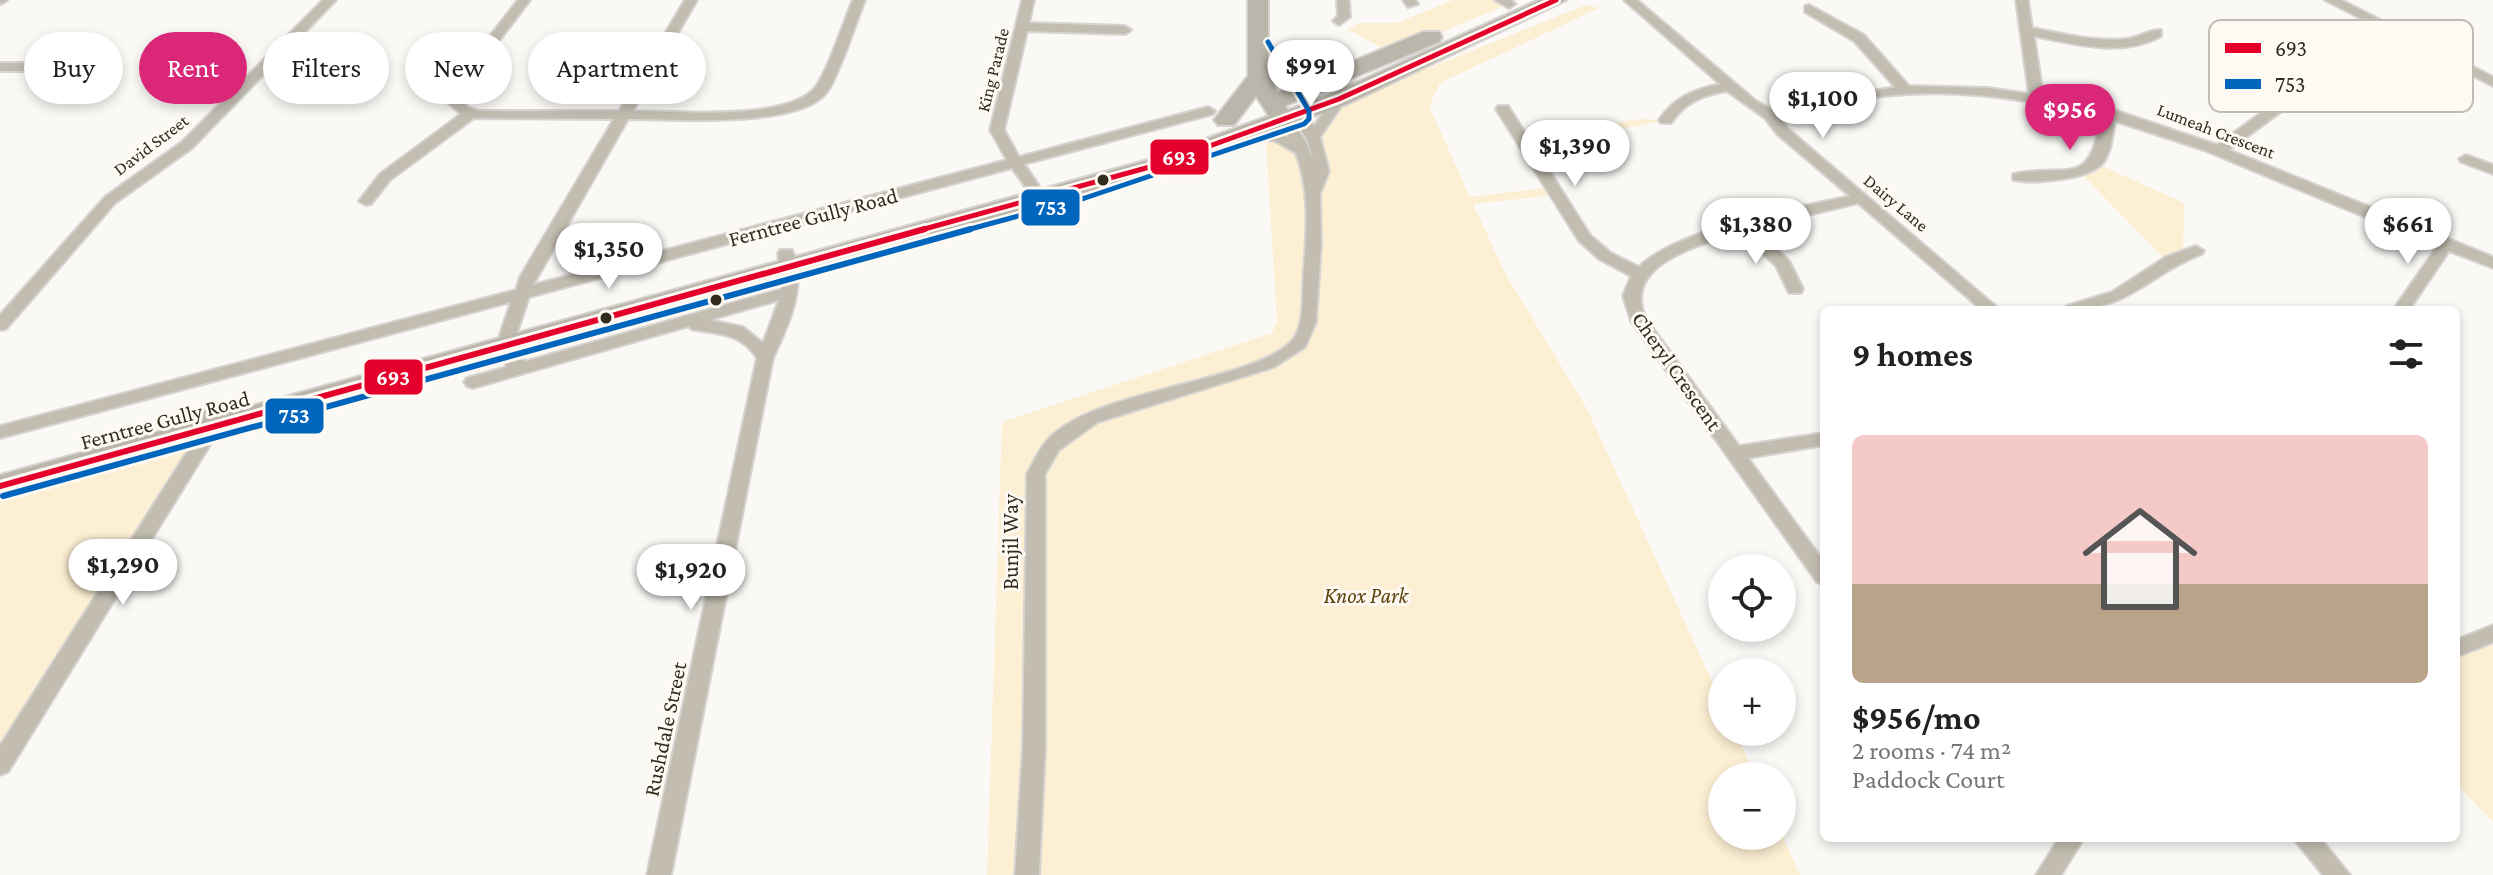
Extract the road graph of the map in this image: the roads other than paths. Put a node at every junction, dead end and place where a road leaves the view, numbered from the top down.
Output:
1 (330, 0) edge
2 (524, 0) edge
3 (691, 0) edge
4 (859, 0) edge
5 (1028, 0) edge
6 (1258, 0) edge
7 (1343, 0) edge
8 (1556, 0) edge
9 (1630, 0) edge
10 (2022, 0) edge
11 (2331, 0) edge
12 (1509, 1) edge
13 (1809, 9) dead end
14 (2371, 20) edge
15 (1339, 21) dead end
16 (1022, 27) junction
17 (1125, 30) dead end
18 (2026, 31) junction
19 (2157, 33) dead end
20 (0, 67) edge
21 (24, 67) edge
22 (2473, 72) edge
23 (1265, 73) junction
24 (1338, 75) junction
25 (2493, 82) edge
26 (1731, 86) junction
27 (1905, 90) junction
28 (2036, 97) junction
29 (1339, 99) junction
30 (1285, 109) junction
31 (1503, 109) dead end
32 (2271, 112) edge
33 (2109, 113) junction
34 (470, 114) junction
35 (624, 115) junction
36 (1770, 115) junction
37 (1217, 116) junction
38 (1666, 120) dead end
39 (1252, 133) junction
40 (1313, 137) junction
41 (2221, 149) junction
42 (1303, 151) junction
43 (2466, 159) dead end
44 (1016, 163) junction
45 (2493, 170) edge
46 (2018, 177) dead end
47 (1032, 186) junction
48 (1314, 193) junction
49 (1862, 198) junction
50 (366, 201) dead end
51 (1745, 227) junction
52 (2445, 246) junction
53 (2196, 251) dead end
54 (2493, 263) edge
55 (788, 271) junction
56 (1640, 274) junction
57 (1795, 289) dead end
58 (521, 294) junction
59 (1987, 306) edge
60 (2086, 306) edge
61 (2404, 306) edge
62 (0, 325) edge
63 (673, 326) junction
64 (506, 338) junction
65 (765, 358) junction
66 (528, 367) junction
67 (473, 382) dead end
68 (212, 417) junction
69 (0, 432) edge
70 (1820, 440) edge
71 (1735, 453) junction
72 (0, 466) edge
73 (0, 486) edge
74 (1820, 571) edge
75 (2493, 633) edge
76 (2460, 647) edge
77 (0, 765) edge
78 (2065, 842) edge
79 (2309, 842) edge
80 (658, 875) edge
81 (1027, 875) edge
82 (2048, 875) edge
83 (2338, 875) edge

1 - 62 street, David Street
2 - 34 street
3 - 35 street
4 - 35 street
5 - 16 street, King Parade
6 - 23 main road
7 - 15 street
8 - 29 main road, Ferntree Gully Road
9 - 26 street, Dairy Lane
10 - 18 street
11 - 14 street
12 - 24 main road, Ferntree Gully Road
13 - 27 street
16 - 17 street
16 - 44 street, King Parade
18 - 19 street
18 - 28 street
20 - 21 street
22 - 25 street
23 - 24 main road
23 - 30 main road
23 - 37 main road
24 - 30 main road, Ferntree Gully Road
26 - 36 street, Dairy Lane
26 - 38 street
27 - 28 street, Lumeah Crescent
27 - 36 street, Lumeah Crescent
28 - 33 street, Lumeah Crescent
29 - 30 main road, Ferntree Gully Road
29 - 40 street
30 - 37 main road, Ferntree Gully Road
30 - 39 main road, Ferntree Gully Road
30 - 40 street, Bunjil Way
30 - 42 street, Bunjil Way
31 - 56 street
32 - 41 street
33 - 41 street, Lumeah Crescent
33 - 46 street
34 - 35 street
34 - 50 street
35 - 58 street
36 - 49 street, Dairy Lane
37 - 44 street, Ferntree Gully Road
37 - 47 main road, Ferntree Gully Road
39 - 42 street
39 - 55 main road, Ferntree Gully Road
40 - 48 street, Bunjil Way
41 - 52 street, Lumeah Crescent
42 - 48 street, Bunjil Way
43 - 45 street
44 - 47 street, King Parade
44 - 58 street, Ferntree Gully Road
47 - 55 main road, Ferntree Gully Road
48 - 81 street, Bunjil Way
49 - 51 street
49 - 59 street, Dairy Lane
51 - 56 street
51 - 57 street
52 - 54 street, Lumeah Crescent
52 - 61 street
53 - 60 street
55 - 63 street, Ferntree Gully Road
55 - 64 main road, Ferntree Gully Road
55 - 65 street, Rushdale Street
56 - 71 street, Cheryl Crescent
58 - 64 street
58 - 69 street, Ferntree Gully Road
63 - 65 street
63 - 66 street, Ferntree Gully Road
64 - 66 street
64 - 68 main road, Ferntree Gully Road
65 - 80 street, Rushdale Street
66 - 67 street, Ferntree Gully Road
68 - 72 main road, Ferntree Gully Road
68 - 73 main road, Ferntree Gully Road
68 - 77 street
70 - 71 street
71 - 74 street, Cheryl Crescent
75 - 76 street
78 - 82 street
79 - 83 street

